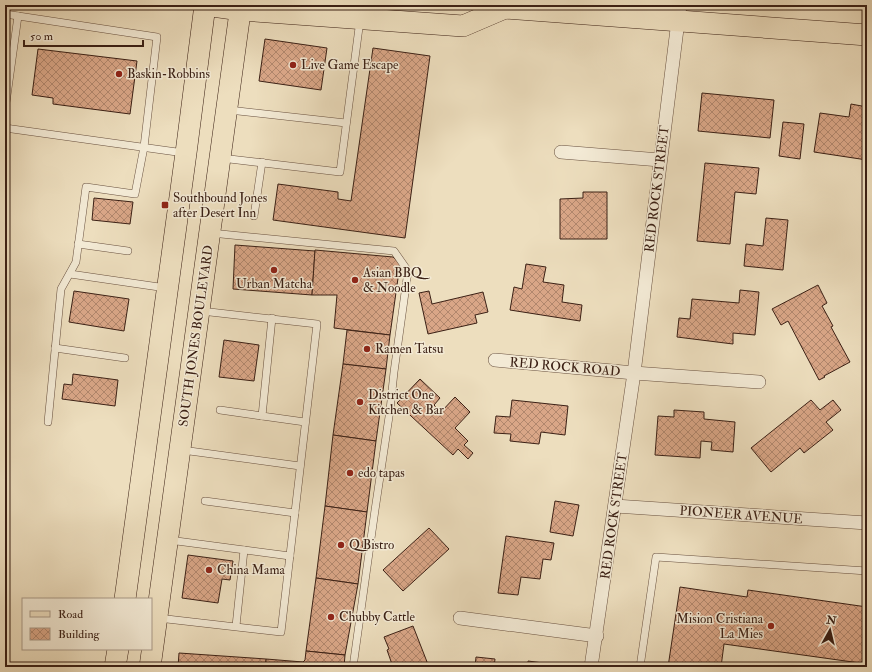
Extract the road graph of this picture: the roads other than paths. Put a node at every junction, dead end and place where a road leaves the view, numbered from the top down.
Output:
1 (6, 5) edge
2 (205, 5) edge
3 (503, 6) edge
4 (241, 7) edge
5 (679, 13) edge
6 (5, 14) edge
7 (18, 16) junction
8 (360, 19) junction
9 (867, 35) edge
10 (5, 110) edge
11 (227, 110) junction
12 (346, 122) junction
13 (5, 128) edge
14 (144, 147) junction
15 (561, 152) dead end
16 (186, 153) junction
17 (220, 158) junction
18 (660, 160) junction
19 (262, 162) junction
20 (254, 216) dead end
21 (210, 233) junction
22 (78, 244) junction
23 (128, 251) dead end
24 (70, 274) junction
25 (168, 288) junction
26 (199, 311) junction
27 (272, 318) junction
28 (55, 348) junction
29 (125, 358) dead end
30 (495, 360) dead end
31 (634, 373) junction
32 (759, 382) dead end
33 (220, 410) dead end
34 (262, 416) junction
35 (48, 422) dead end
36 (305, 422) junction
37 (180, 450) junction
38 (145, 458) junction
39 (300, 466) junction
40 (205, 501) dead end
41 (615, 506) junction
42 (294, 513) junction
43 (867, 523) edge
44 (167, 540) junction
45 (244, 550) junction
46 (290, 556) junction
47 (867, 571) edge
48 (125, 598) edge
49 (157, 618) junction
50 (460, 618) dead end
51 (236, 626) junction
52 (597, 636) junction
53 (118, 650) edge
54 (116, 667) edge
55 (150, 667) edge
56 (353, 667) edge
57 (592, 667) edge
58 (640, 667) edge

1 - 6 lane
2 - 4 main road
2 - 16 main road
3 - 5 main road
3 - 8 main road
4 - 8 main road
4 - 11 main road, SOUTH JONES BOULEVARD
5 - 9 main road
5 - 18 street, RED ROCK STREET
6 - 7 lane
7 - 10 lane
7 - 14 lane
8 - 12 lane
11 - 12 lane
11 - 17 main road, SOUTH JONES BOULEVARD
12 - 19 lane
13 - 14 lane
14 - 16 lane
14 - 22 lane
15 - 18 street
16 - 25 main road
17 - 19 lane
17 - 21 main road, SOUTH JONES BOULEVARD
18 - 31 street, RED ROCK STREET
19 - 20 lane
21 - 26 main road, SOUTH JONES BOULEVARD
21 - 56 lane
22 - 23 lane
22 - 24 lane
24 - 25 lane
24 - 28 lane
25 - 38 main road
26 - 27 lane
26 - 37 main road, SOUTH JONES BOULEVARD
27 - 34 lane
27 - 36 lane
28 - 29 lane
28 - 35 lane
30 - 31 street, RED ROCK ROAD
31 - 32 street
31 - 41 street, RED ROCK STREET
33 - 34 lane
34 - 36 lane
36 - 39 lane
37 - 38 main road
37 - 39 lane
37 - 44 main road, SOUTH JONES BOULEVARD
38 - 48 main road
39 - 42 lane
40 - 42 lane
41 - 43 street, PIONEER AVENUE
41 - 52 street, RED ROCK STREET
42 - 46 lane
44 - 45 lane
44 - 49 main road, SOUTH JONES BOULEVARD
45 - 46 lane
45 - 51 lane
46 - 51 lane
47 - 58 lane
49 - 51 lane
49 - 55 main road, SOUTH JONES BOULEVARD
50 - 52 street
52 - 57 street, RED ROCK STREET
53 - 54 main road

